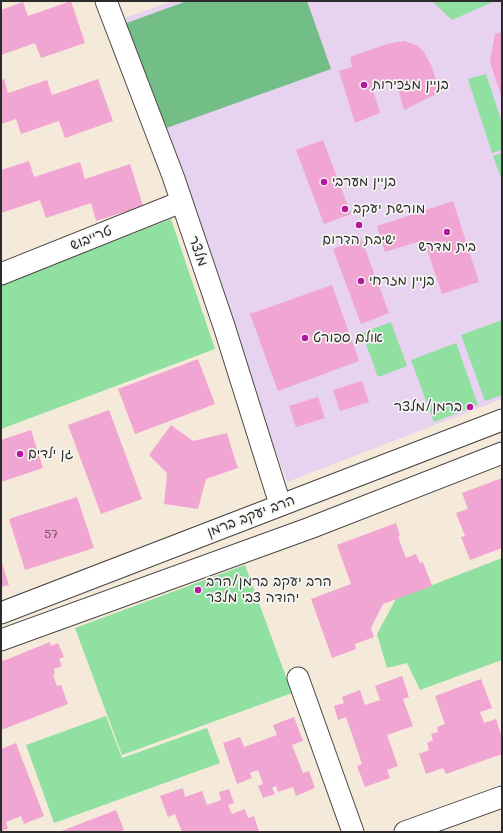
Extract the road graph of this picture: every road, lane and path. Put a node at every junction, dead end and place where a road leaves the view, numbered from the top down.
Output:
1 (106, 1) edge
2 (181, 202) junction
3 (1, 274) edge
4 (502, 420) edge
5 (502, 453) edge
6 (280, 504) junction
7 (1, 613) edge
8 (1, 640) edge
9 (298, 678) dead end
10 (502, 796) edge
11 (353, 832) edge
12 (405, 832) edge

1 - 2 street, מלצר
2 - 3 street, טרייבוש
2 - 6 street, מלצר
4 - 6 street, הרב יעקב ברמן
5 - 8 street
6 - 7 street, הרב יעקב ברמן
9 - 11 street
10 - 12 street

